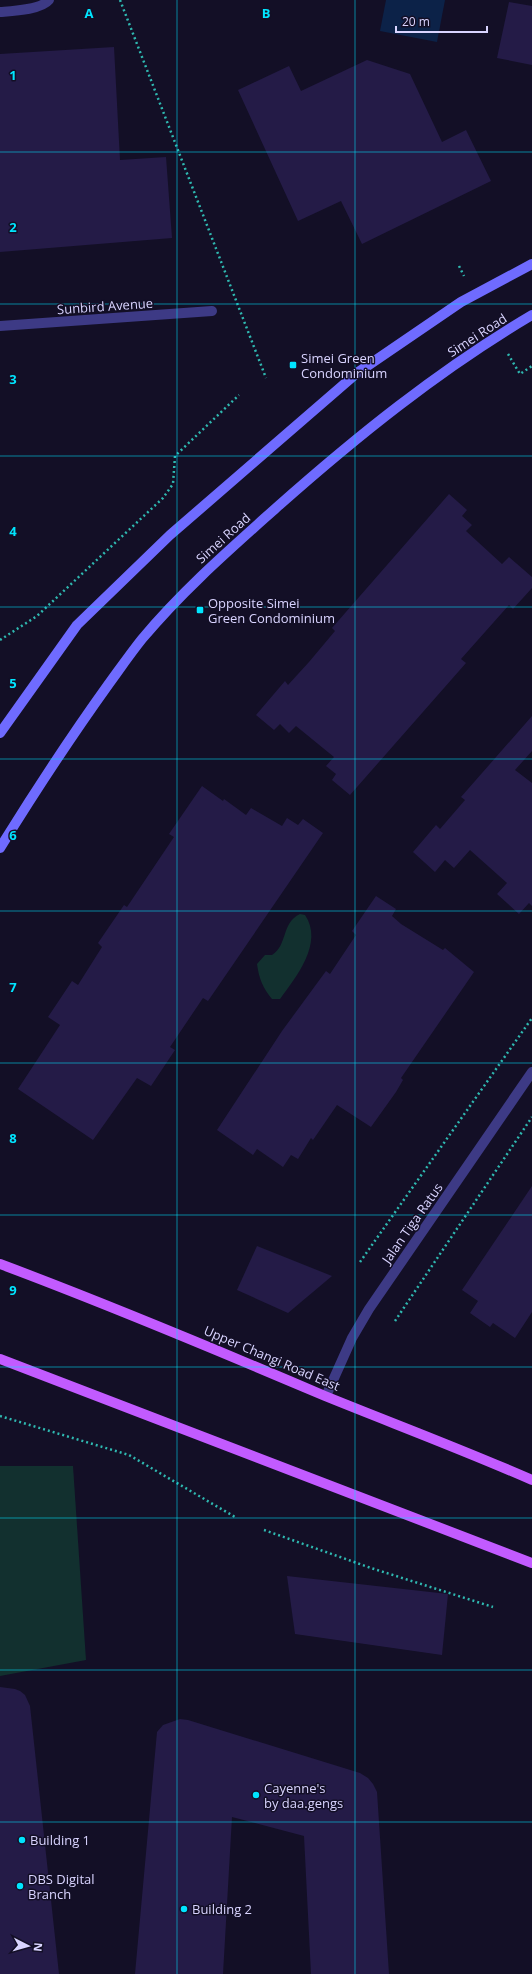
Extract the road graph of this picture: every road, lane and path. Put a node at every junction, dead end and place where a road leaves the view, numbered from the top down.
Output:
1 (49, 0) edge
2 (120, 0) edge
3 (0, 12) edge
4 (532, 264) edge
5 (212, 311) dead end
6 (532, 315) edge
7 (0, 326) edge
8 (532, 366) edge
9 (520, 374) dead end
10 (266, 378) dead end
11 (239, 395) dead end
12 (0, 640) edge
13 (0, 732) edge
14 (0, 848) edge
15 (532, 1018) edge
16 (532, 1072) edge
17 (532, 1117) edge
18 (360, 1262) dead end
19 (0, 1264) edge
20 (395, 1321) dead end
21 (0, 1359) edge
22 (326, 1396) junction
23 (0, 1416) edge
24 (532, 1480) edge
25 (235, 1517) dead end
26 (264, 1530) dead end
27 (532, 1563) edge
28 (493, 1607) dead end

1 - 3 street
2 - 10 path
4 - 13 main road
5 - 7 street, Sunbird Avenue
6 - 14 main road, Simei Road
8 - 9 path
11 - 12 path
15 - 18 path
16 - 22 street, Jalan Tiga Ratus
17 - 20 path
19 - 22 main road, Upper Changi Road East
21 - 27 main road
22 - 24 main road, Upper Changi Road East
23 - 25 path
26 - 28 path

